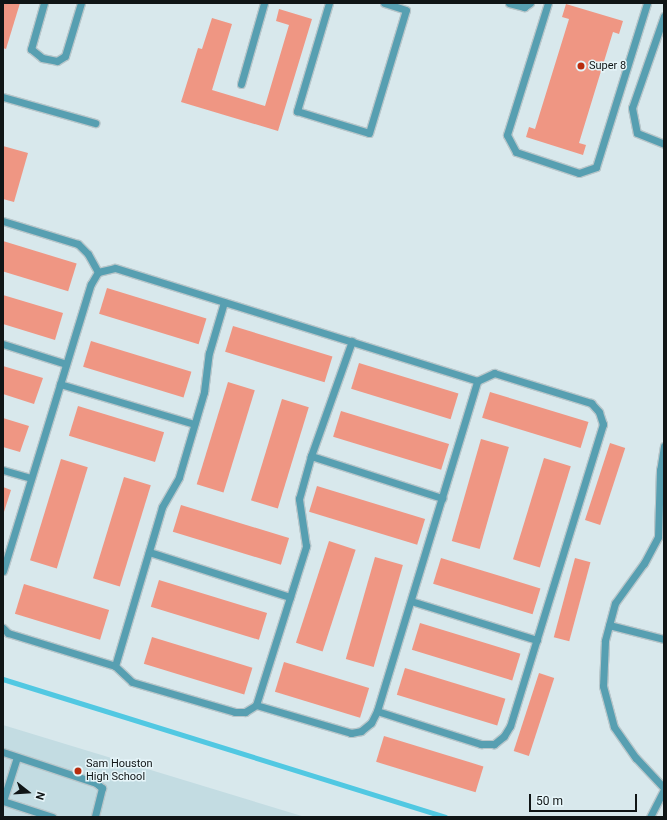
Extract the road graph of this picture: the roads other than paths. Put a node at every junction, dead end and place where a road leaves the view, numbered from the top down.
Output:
1 (44, 3) edge
2 (81, 3) edge
3 (264, 3) edge
4 (329, 3) edge
5 (384, 3) edge
6 (510, 3) edge
7 (530, 3) edge
8 (548, 3) edge
9 (647, 3) edge
10 (664, 16) edge
11 (241, 84) dead end
12 (3, 97) edge
13 (95, 123) dead end
14 (664, 144) edge
15 (3, 221) edge
16 (98, 272) junction
17 (224, 302) junction
18 (352, 341) junction
19 (3, 344) edge
20 (66, 364) junction
21 (477, 382) junction
22 (60, 384) junction
23 (194, 424) junction
24 (664, 446) edge
25 (311, 456) junction
26 (3, 470) edge
27 (31, 478) junction
28 (442, 498) junction
29 (149, 552) junction
30 (3, 571) edge
31 (290, 597) junction
32 (411, 601) junction
33 (609, 625) junction
34 (3, 628) edge
35 (664, 639) edge
36 (537, 640) junction
37 (114, 666) junction
38 (256, 705) junction
39 (377, 711) junction
40 (3, 752) edge
41 (17, 757) junction
42 (664, 789) edge
43 (3, 801) edge
44 (52, 817) edge
45 (96, 817) edge
46 (650, 817) edge

1 - 2 lane
3 - 11 lane
4 - 5 lane
6 - 7 lane
8 - 9 lane
10 - 14 lane
12 - 13 lane
15 - 16 lane
16 - 17 lane
16 - 20 lane
17 - 18 lane
17 - 23 lane
18 - 21 lane
18 - 25 lane
19 - 20 lane
20 - 22 lane
21 - 28 lane
21 - 36 lane
22 - 23 lane
22 - 27 lane
23 - 29 lane
24 - 33 lane
25 - 28 lane
25 - 31 lane
26 - 27 lane
27 - 30 lane
28 - 32 lane
29 - 31 lane
29 - 37 lane
31 - 38 lane
32 - 36 lane
32 - 39 lane
33 - 35 lane
33 - 42 lane
34 - 37 lane
36 - 39 lane
37 - 38 lane
38 - 39 lane
40 - 41 lane
41 - 43 lane
41 - 45 lane
42 - 46 lane
43 - 44 lane

